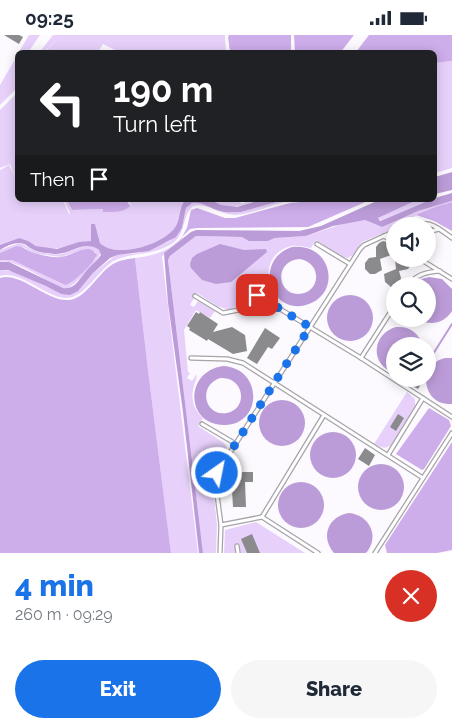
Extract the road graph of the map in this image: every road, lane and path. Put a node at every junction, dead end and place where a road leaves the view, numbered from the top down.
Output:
1 (436, 227) edge
2 (440, 229) junction
3 (436, 230) edge
4 (384, 236) edge
5 (452, 238) edge
6 (317, 244) dead end
7 (350, 265) junction
8 (433, 267) edge
9 (440, 271) junction
10 (416, 277) edge
11 (452, 279) edge
12 (196, 296) dead end
13 (386, 319) edge
14 (310, 327) junction
15 (191, 358) dead end
16 (361, 358) junction
17 (274, 383) junction
18 (423, 398) junction
19 (324, 415) junction
20 (452, 417) edge
21 (202, 425) dead end
22 (452, 433) edge
23 (236, 444) junction
24 (388, 455) junction
25 (423, 478) junction
26 (262, 517) junction
27 (221, 525) junction
28 (237, 546) dead end
29 (220, 553) edge
30 (238, 553) edge
31 (318, 553) edge
32 (374, 553) edge

1 - 2 lane
2 - 3 lane
2 - 5 lane
4 - 7 lane
6 - 7 lane
7 - 14 lane
8 - 9 lane
9 - 10 lane
9 - 11 lane
12 - 14 lane
13 - 16 lane
14 - 16 lane
14 - 17 lane
15 - 17 lane
16 - 18 lane
17 - 19 lane
17 - 23 lane
18 - 20 lane
18 - 24 lane
19 - 24 lane
19 - 26 lane
21 - 23 lane
22 - 25 lane
23 - 27 lane
24 - 25 lane
25 - 32 lane
26 - 27 lane
26 - 31 lane
27 - 29 lane
28 - 30 lane

